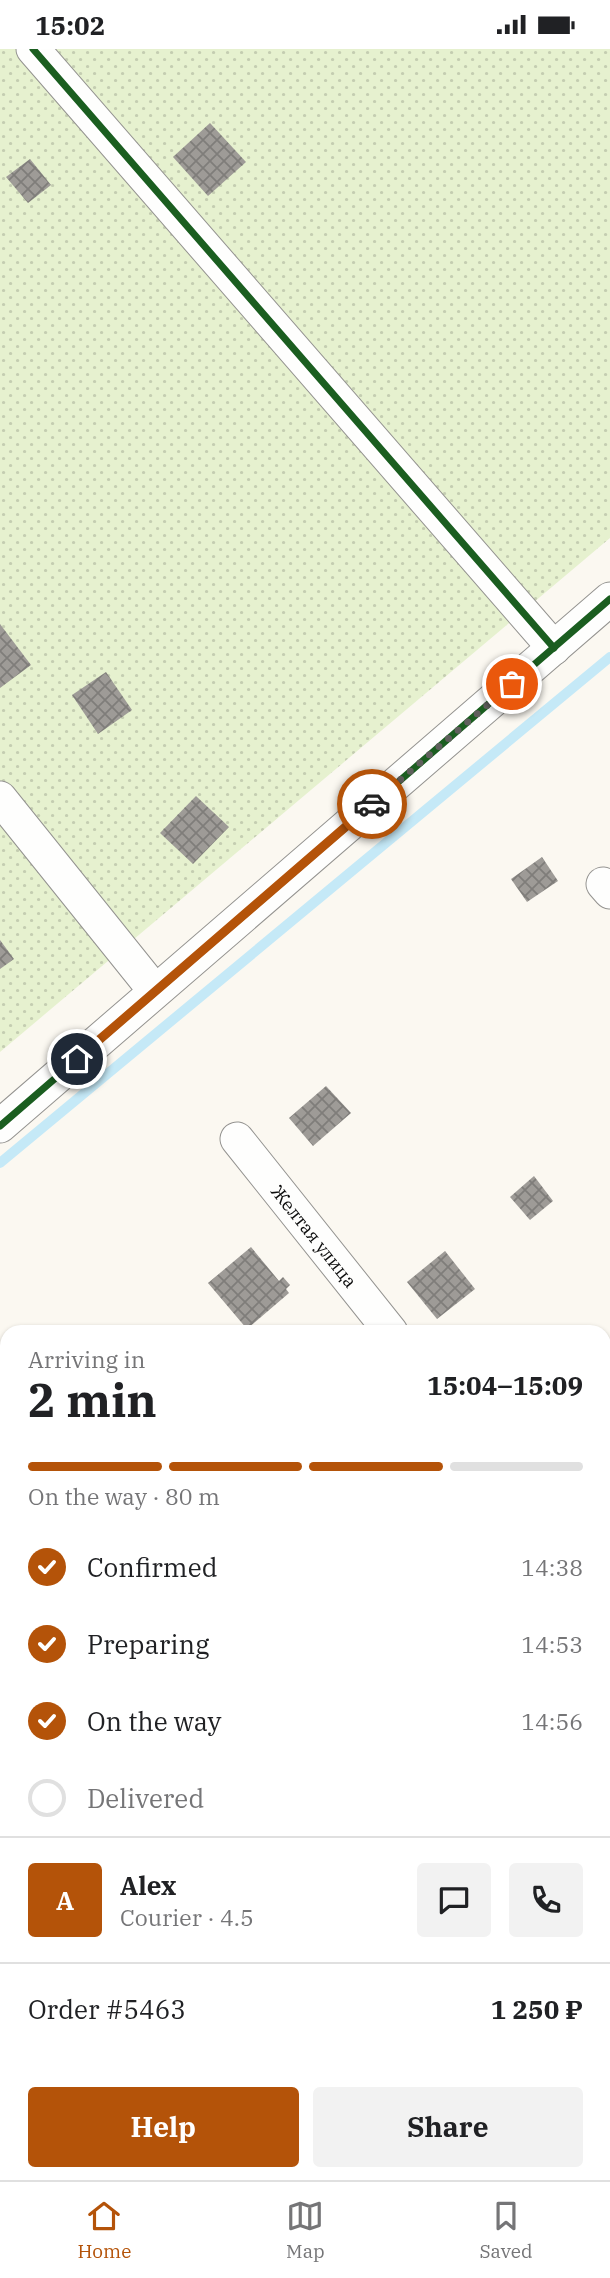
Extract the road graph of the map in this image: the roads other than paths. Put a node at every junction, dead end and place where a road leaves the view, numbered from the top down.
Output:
1 (33, 49) edge
2 (610, 599) edge
3 (554, 648) junction
4 (0, 798) edge
5 (155, 991) junction
6 (0, 1126) edge
7 (237, 1139) dead end
8 (385, 1325) edge

1 - 3 street
2 - 3 street
3 - 5 street
4 - 5 street
5 - 6 street
7 - 8 street, Желтая улица

